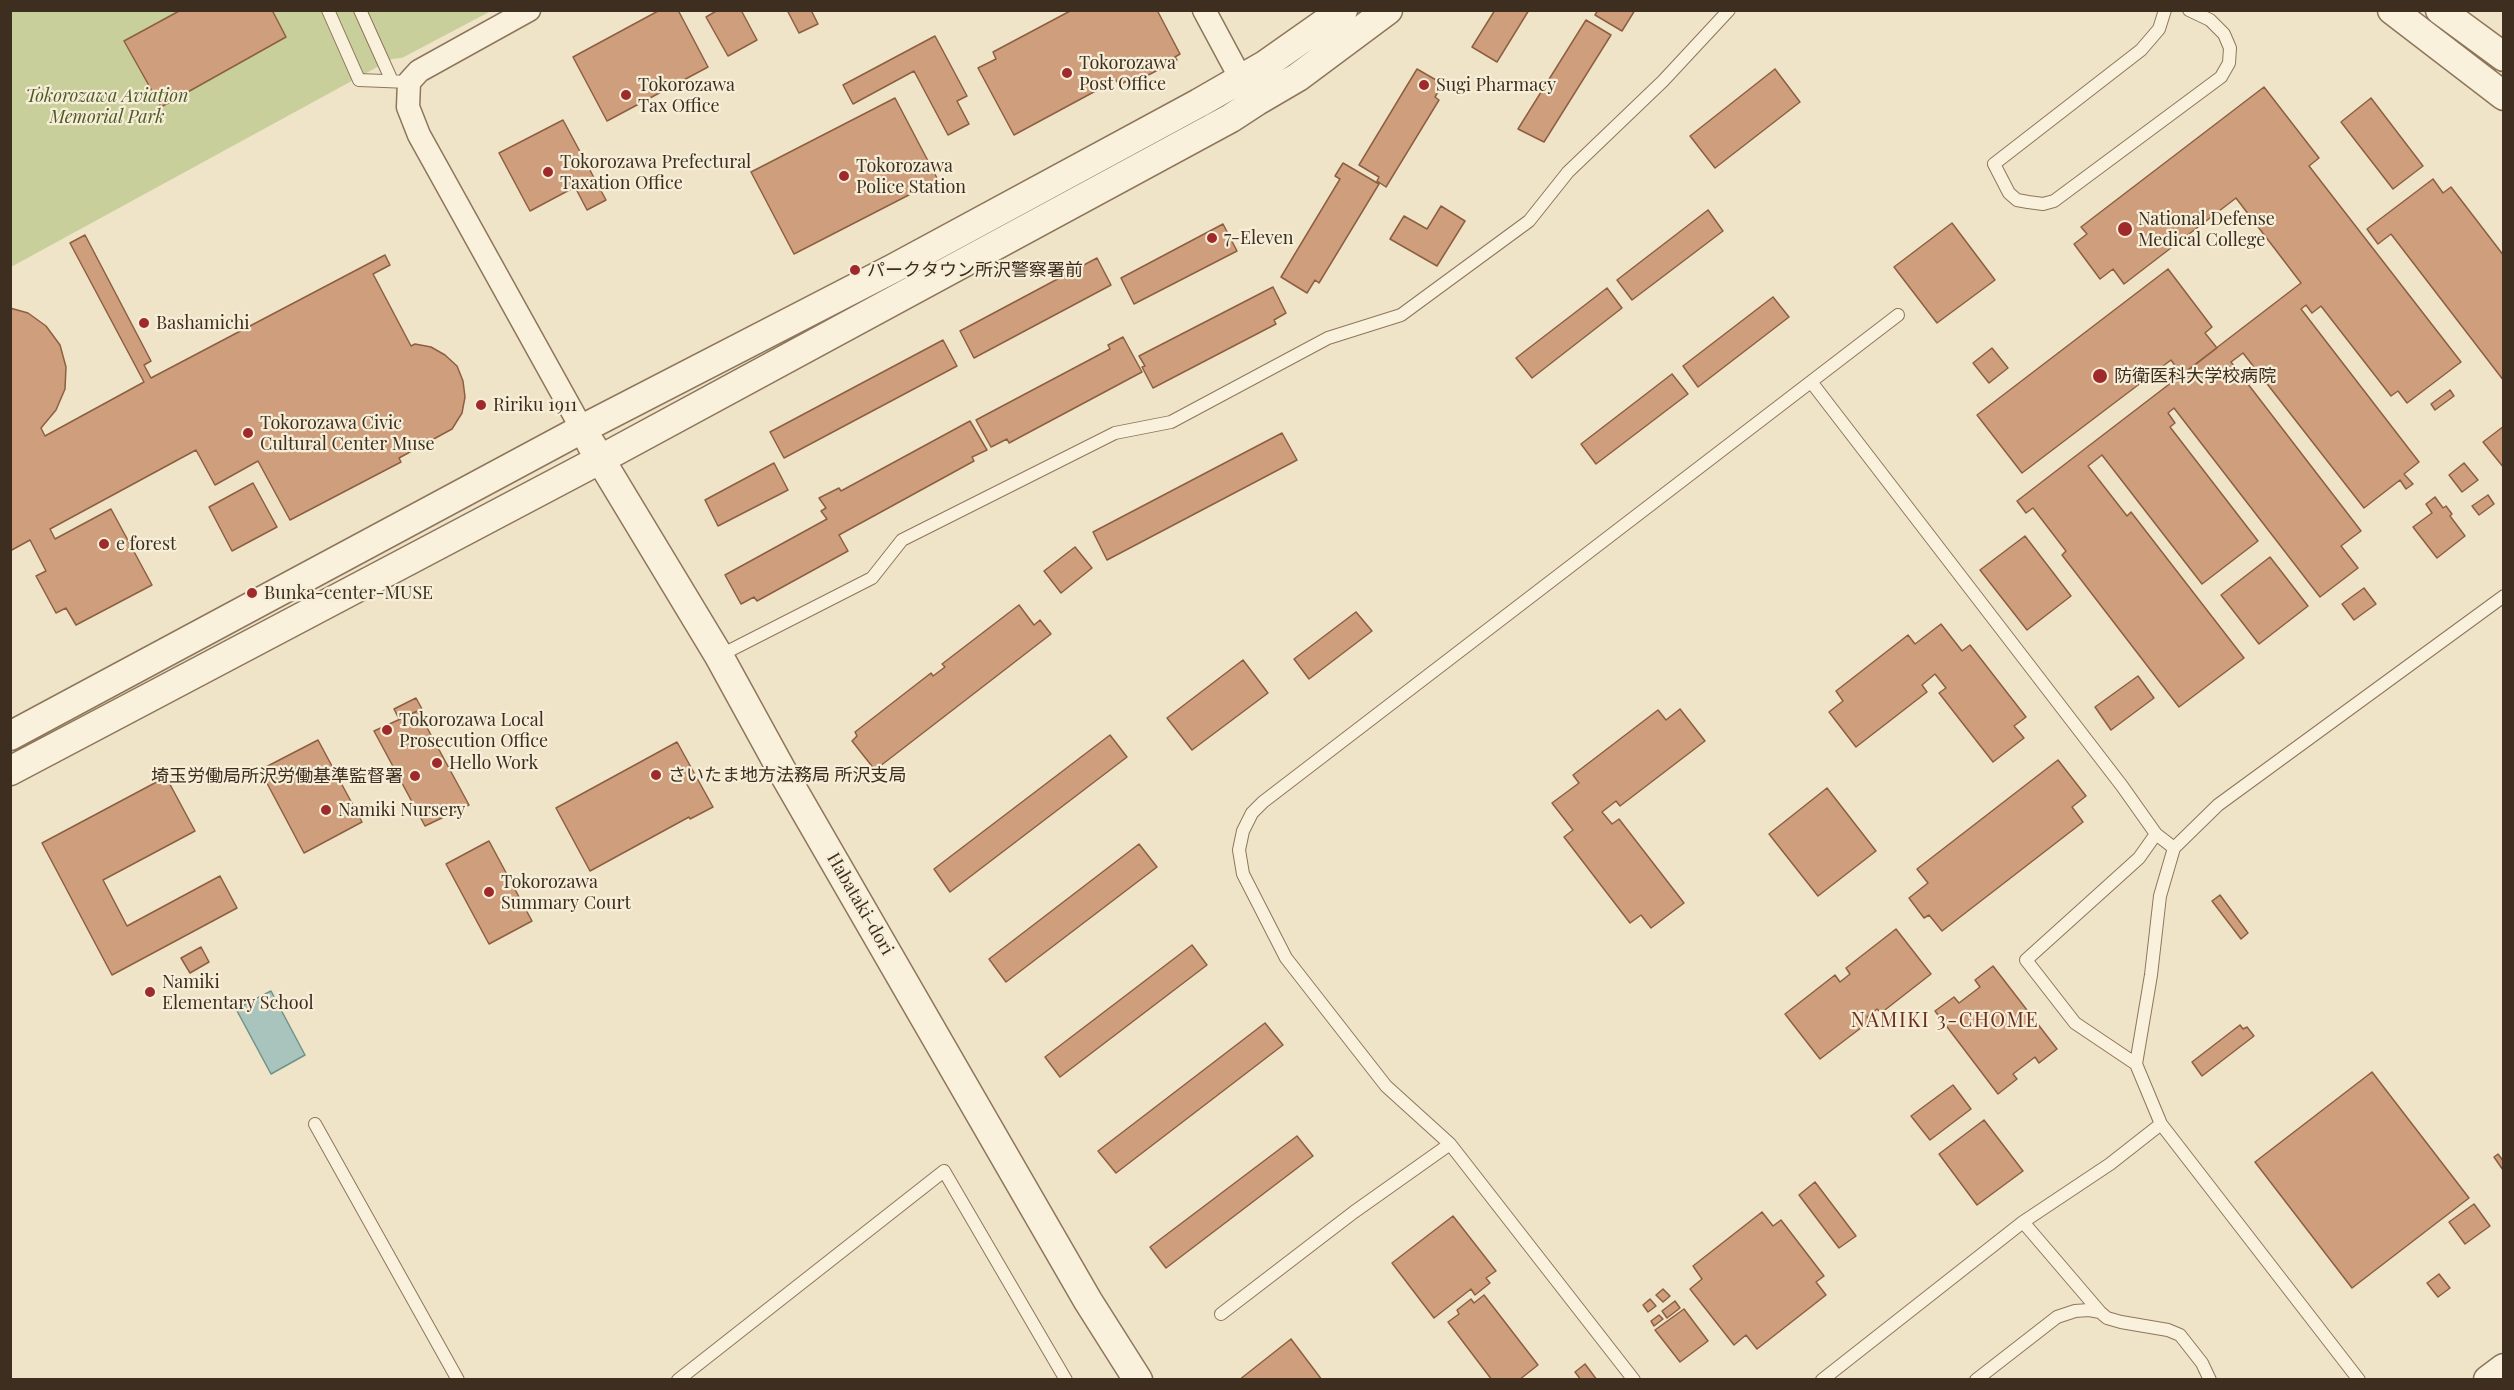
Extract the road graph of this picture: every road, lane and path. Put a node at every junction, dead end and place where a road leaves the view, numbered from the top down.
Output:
1 (328, 10) edge
2 (360, 10) edge
3 (529, 10) edge
4 (1204, 10) edge
5 (1343, 10) edge
6 (1388, 10) edge
7 (1729, 10) edge
8 (2165, 10) edge
9 (2189, 10) edge
10 (2392, 10) edge
11 (2440, 10) edge
12 (2504, 57) edge
13 (401, 81) junction
14 (1249, 90) junction
15 (2504, 96) edge
16 (1898, 315) dead end
17 (1812, 383) junction
18 (582, 429) junction
19 (601, 459) junction
20 (2504, 596) edge
21 (719, 656) junction
22 (10, 736) edge
23 (10, 771) edge
24 (2156, 834) junction
25 (2174, 848) junction
26 (2136, 1064) junction
27 (315, 1124) dead end
28 (2161, 1124) junction
29 (1450, 1144) junction
30 (2023, 1222) junction
31 (2100, 1312) junction
32 (1221, 1314) dead end
33 (2504, 1368) edge
34 (458, 1380) edge
35 (678, 1380) edge
36 (1066, 1380) edge
37 (1138, 1380) edge
38 (1634, 1380) edge
39 (1822, 1380) edge
40 (1976, 1380) edge
41 (2210, 1380) edge
42 (2359, 1380) edge
43 (2488, 1380) edge

1 - 13 lane
2 - 13 lane
3 - 13 street
4 - 14 street
5 - 14 street
6 - 14 street
7 - 21 lane
8 - 9 lane
10 - 15 street
11 - 12 street
13 - 18 street
14 - 18 street
14 - 19 street
16 - 17 lane
17 - 24 lane
17 - 29 lane
18 - 19 street, Habataki-dori
18 - 22 street
19 - 21 street, Habataki-dori
19 - 23 street
20 - 25 lane
21 - 37 street, Habataki-dori
24 - 25 lane
24 - 26 lane
25 - 26 lane
26 - 28 lane
27 - 34 lane
28 - 30 lane
28 - 42 lane
29 - 32 lane
29 - 38 lane
30 - 31 lane
30 - 39 lane
31 - 40 lane
31 - 41 lane
33 - 43 street
35 - 36 lane

